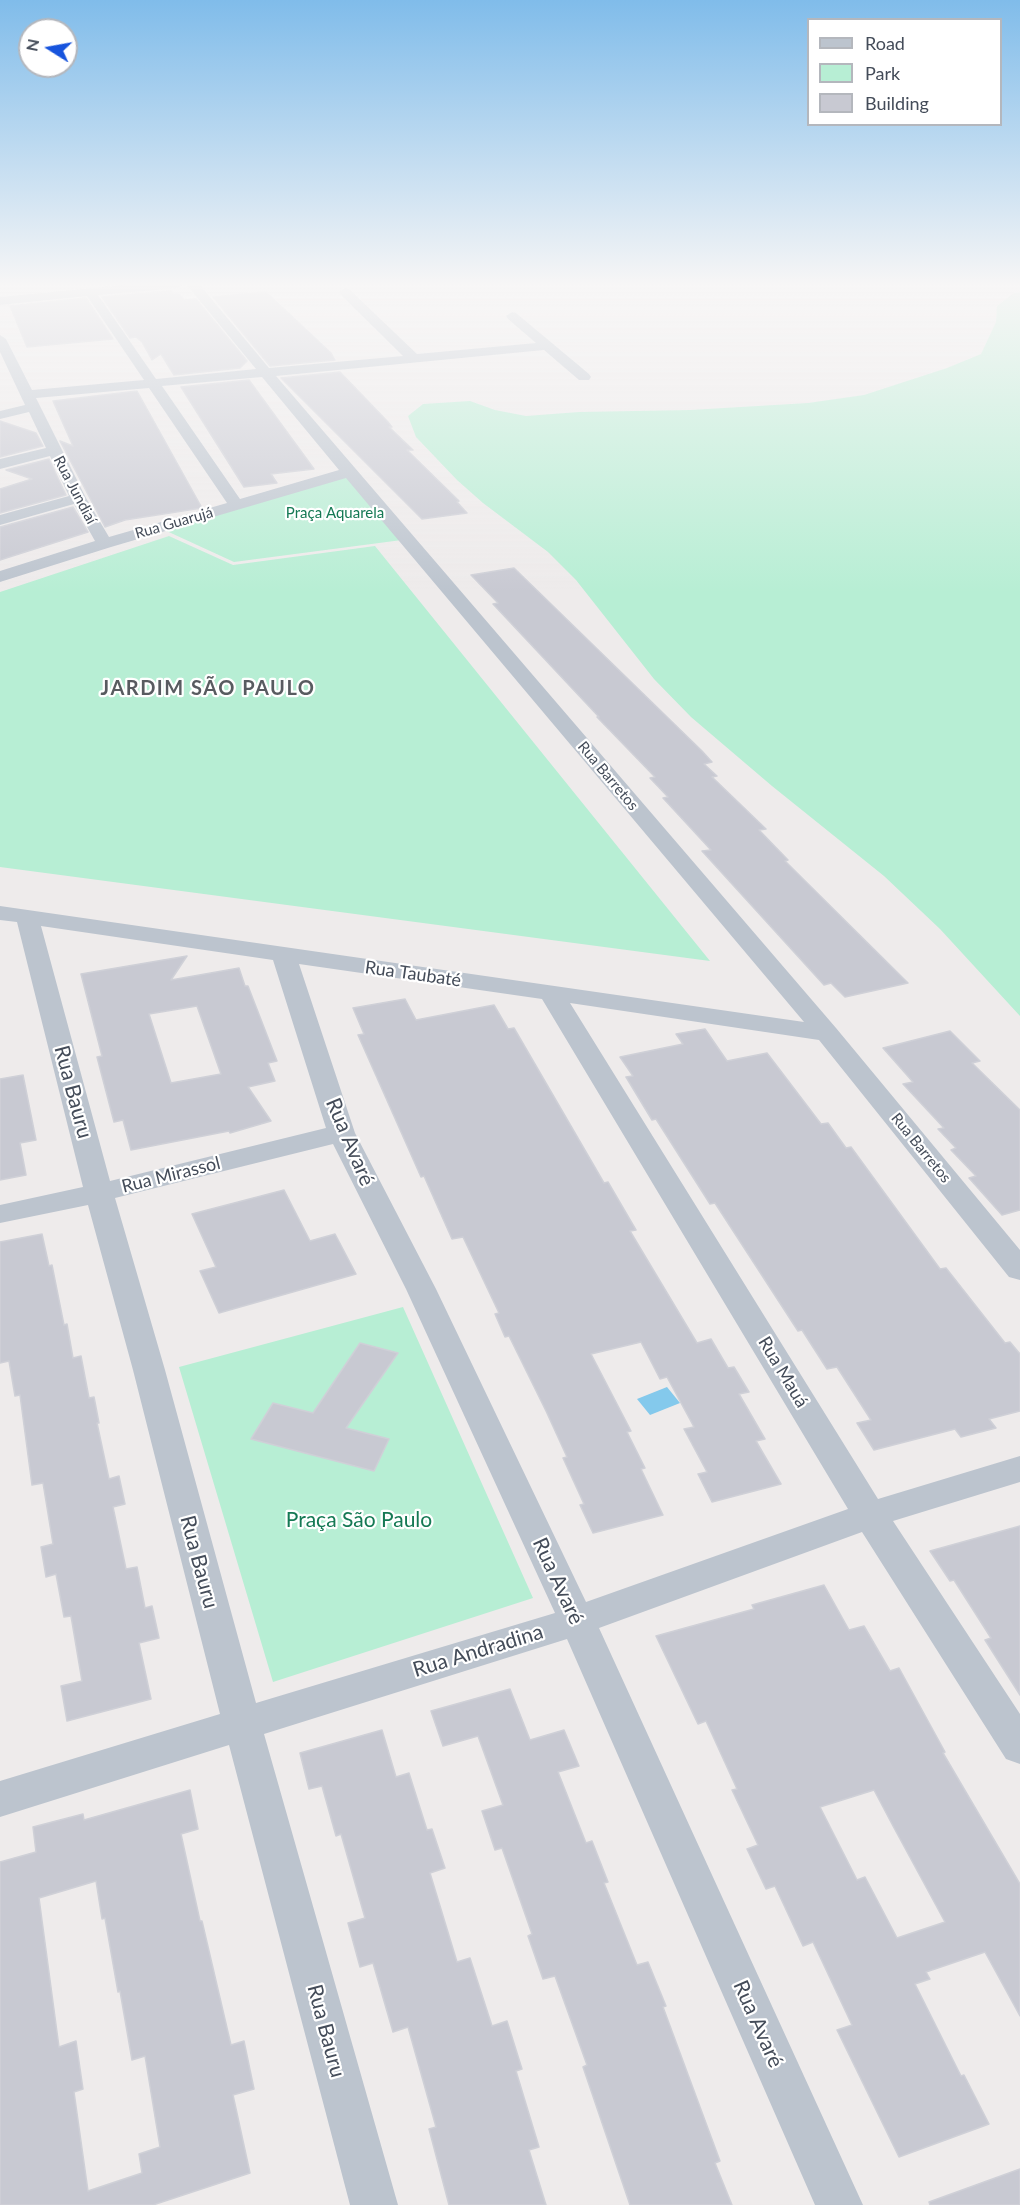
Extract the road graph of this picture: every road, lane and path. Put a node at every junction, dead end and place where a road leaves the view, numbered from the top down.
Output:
1 (21, 387) edge
2 (120, 387) edge
3 (155, 387) edge
4 (278, 387) edge
5 (29, 401) junction
6 (0, 415) edge
7 (54, 450) junction
8 (0, 464) edge
9 (349, 472) junction
10 (78, 498) junction
11 (236, 505) junction
12 (0, 520) edge
13 (105, 543) junction
14 (0, 577) edge
15 (14, 915) edge
16 (284, 956) junction
17 (551, 993) junction
18 (827, 1033) junction
19 (341, 1133) junction
20 (99, 1193) junction
21 (0, 1214) edge
22 (1020, 1270) edge
23 (1020, 1469) edge
24 (870, 1515) junction
25 (577, 1621) junction
26 (242, 1723) junction
27 (1020, 1747) edge
28 (0, 1799) edge
29 (374, 2205) edge
30 (839, 2205) edge

1 - 5 street, Rua Jundiaí
2 - 5 street
3 - 11 street
4 - 9 street, Rua Barretos
5 - 6 street
5 - 7 street, Rua Jundiaí
7 - 8 street
7 - 10 street, Rua Jundiaí
9 - 11 street, Rua Guarujá
9 - 18 street, Rua Barretos
10 - 12 street
10 - 13 street, Rua Jundiaí
11 - 13 street, Rua Guarujá
13 - 14 street, Rua Guarujá
15 - 16 street, Rua Taubaté
15 - 20 street, Rua Bauru
16 - 17 street, Rua Taubaté
16 - 19 street, Rua Avaré
17 - 18 street, Rua Taubaté
17 - 24 street, Rua Mauá
18 - 22 street, Rua Barretos
19 - 20 street, Rua Mirassol
19 - 25 street, Rua Avaré
20 - 21 street, Rua Mirassol
20 - 26 street, Rua Bauru
23 - 24 street, Rua Andradina
24 - 25 street, Rua Andradina
24 - 27 street, Rua Mauá
25 - 26 street, Rua Andradina
25 - 30 street, Rua Avaré
26 - 28 street, Rua Andradina
26 - 29 street, Rua Bauru

